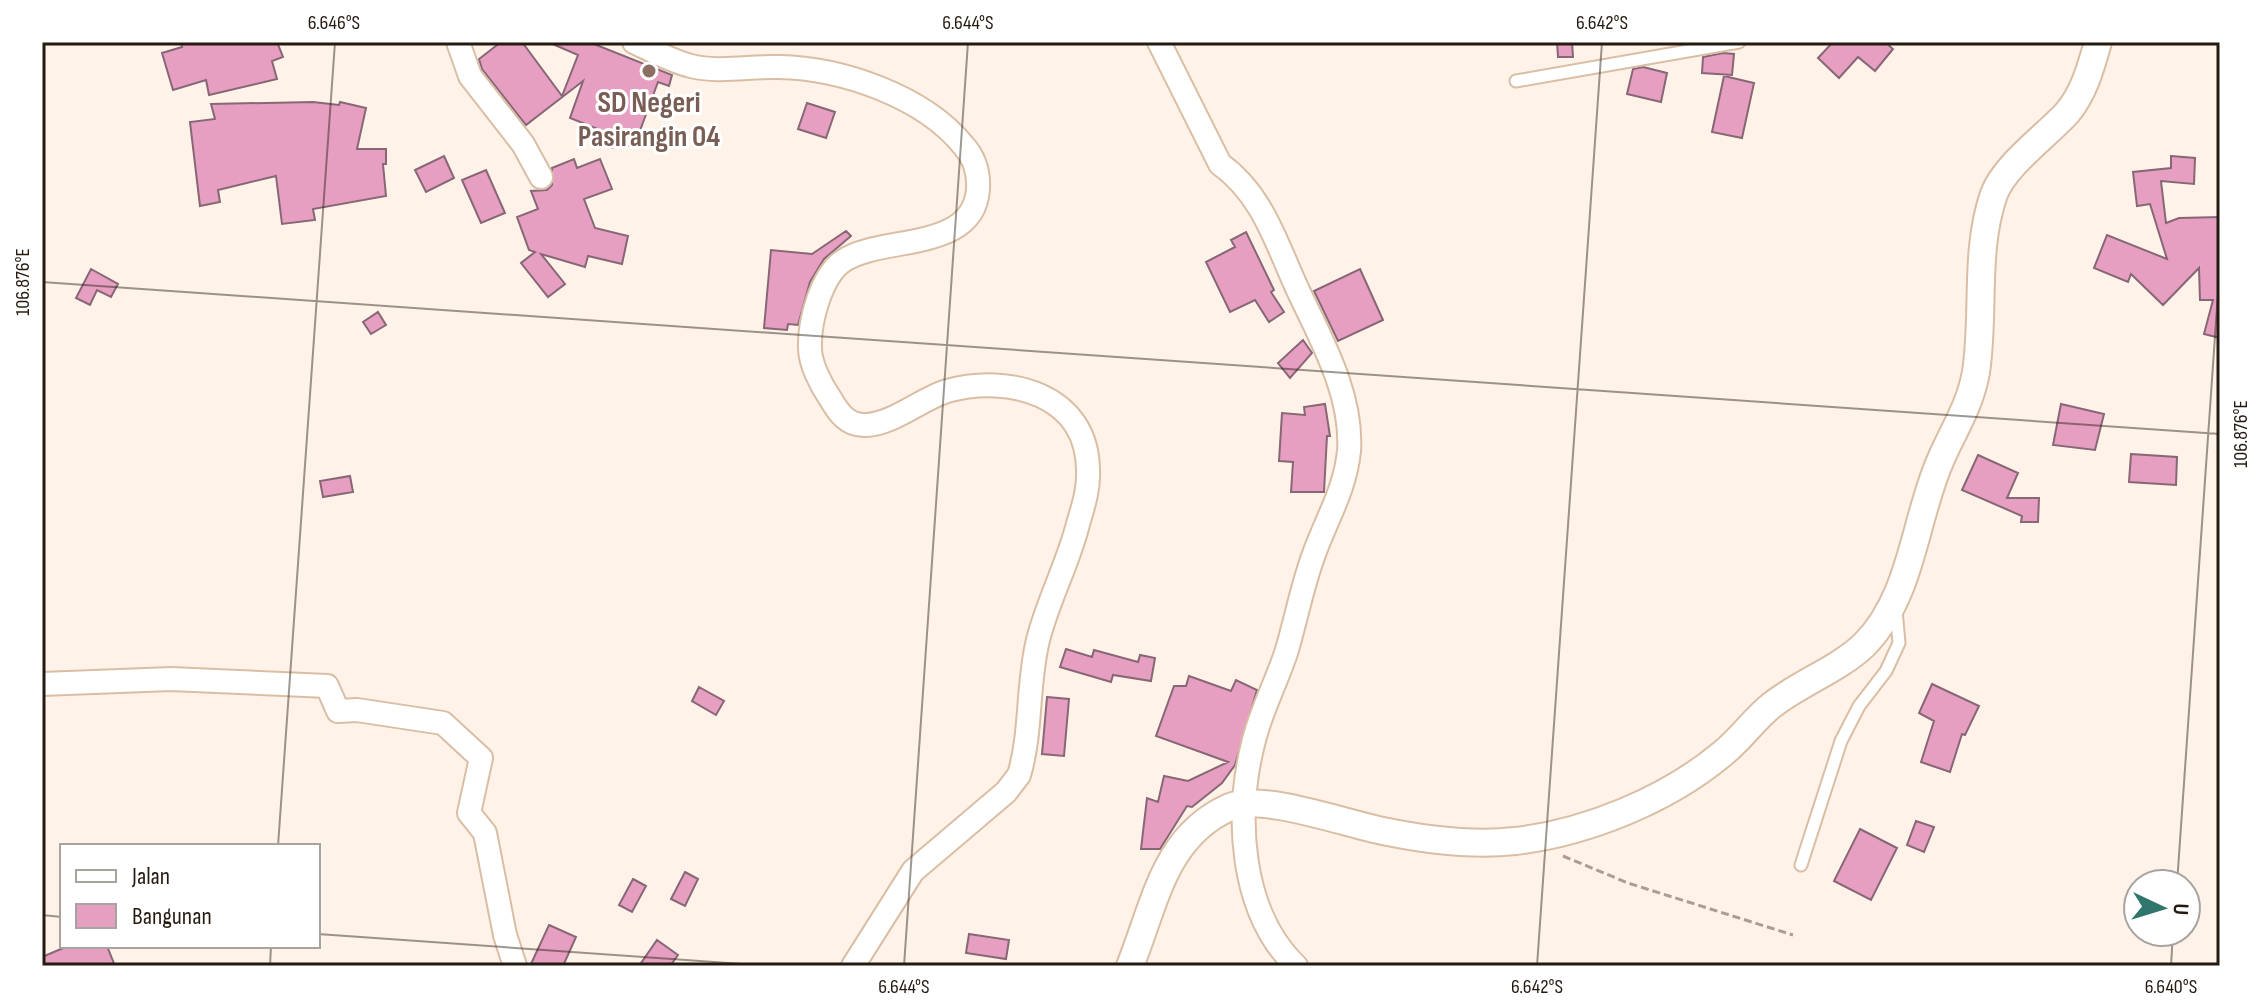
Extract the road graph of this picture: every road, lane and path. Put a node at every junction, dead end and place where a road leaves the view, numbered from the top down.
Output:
1 (458, 42) edge
2 (634, 42) edge
3 (1159, 42) edge
4 (1739, 42) edge
5 (2098, 42) edge
6 (1516, 81) dead end
7 (541, 177) dead end
8 (1895, 602) junction
9 (42, 684) edge
10 (1242, 803) junction
11 (1555, 833) junction
12 (1801, 865) dead end
13 (1793, 935) dead end
14 (515, 966) edge
15 (853, 966) edge
16 (1130, 966) edge
17 (1296, 966) edge

1 - 7 street
2 - 15 street
3 - 10 street
4 - 6 lane
5 - 8 street
8 - 11 street
8 - 12 lane
9 - 14 street
10 - 11 street
10 - 16 street
10 - 17 street
11 - 13 path

